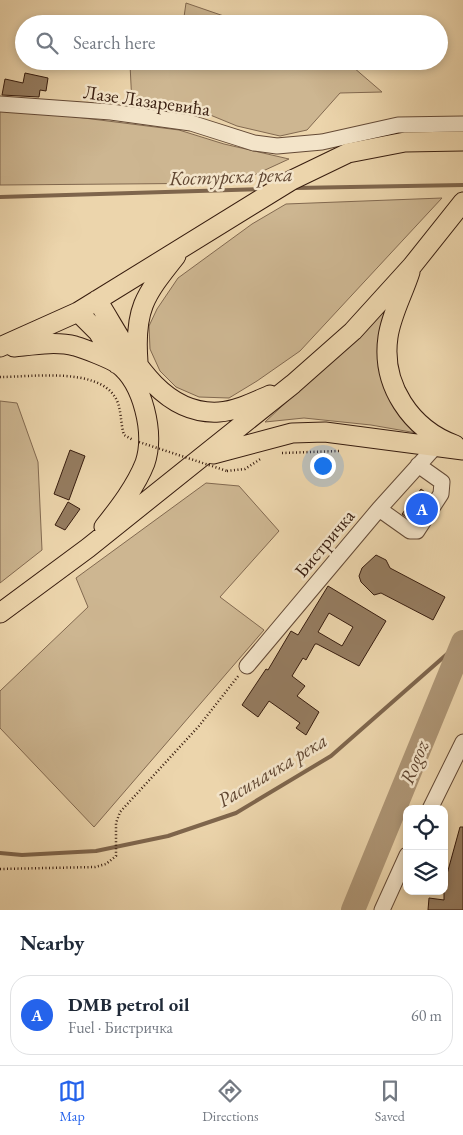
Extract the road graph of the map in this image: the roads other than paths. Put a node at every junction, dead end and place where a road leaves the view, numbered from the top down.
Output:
1 (0, 104) edge
2 (463, 124) edge
3 (463, 141) edge
4 (463, 202) edge
5 (185, 245) junction
6 (412, 266) junction
7 (97, 300) junction
8 (78, 312) junction
9 (0, 348) edge
10 (138, 363) junction
11 (118, 364) junction
12 (294, 384) junction
13 (435, 447) junction
14 (463, 449) edge
15 (202, 457) junction
16 (418, 465) junction
17 (379, 509) junction
18 (88, 548) junction
19 (0, 613) edge
20 (247, 666) road end
21 (463, 742) edge
22 (432, 805) edge
23 (403, 864) edge
24 (382, 910) edge

1 - 2 street, Лазе Лазаревића
3 - 5 main road
4 - 6 main road
5 - 7 main road
5 - 10 main road
6 - 12 main road
6 - 14 main road
7 - 8 main road
7 - 10 main road
8 - 9 main road
8 - 11 main road
9 - 11 main road
10 - 12 main road
11 - 18 main road
12 - 15 main road
13 - 14 main road
13 - 15 main road
13 - 16 street, Бистричка
15 - 18 main road
16 - 17 street, Бистричка
16 - 17 street
17 - 20 street, Бистричка
18 - 19 main road
21 - 22 street
23 - 24 street

